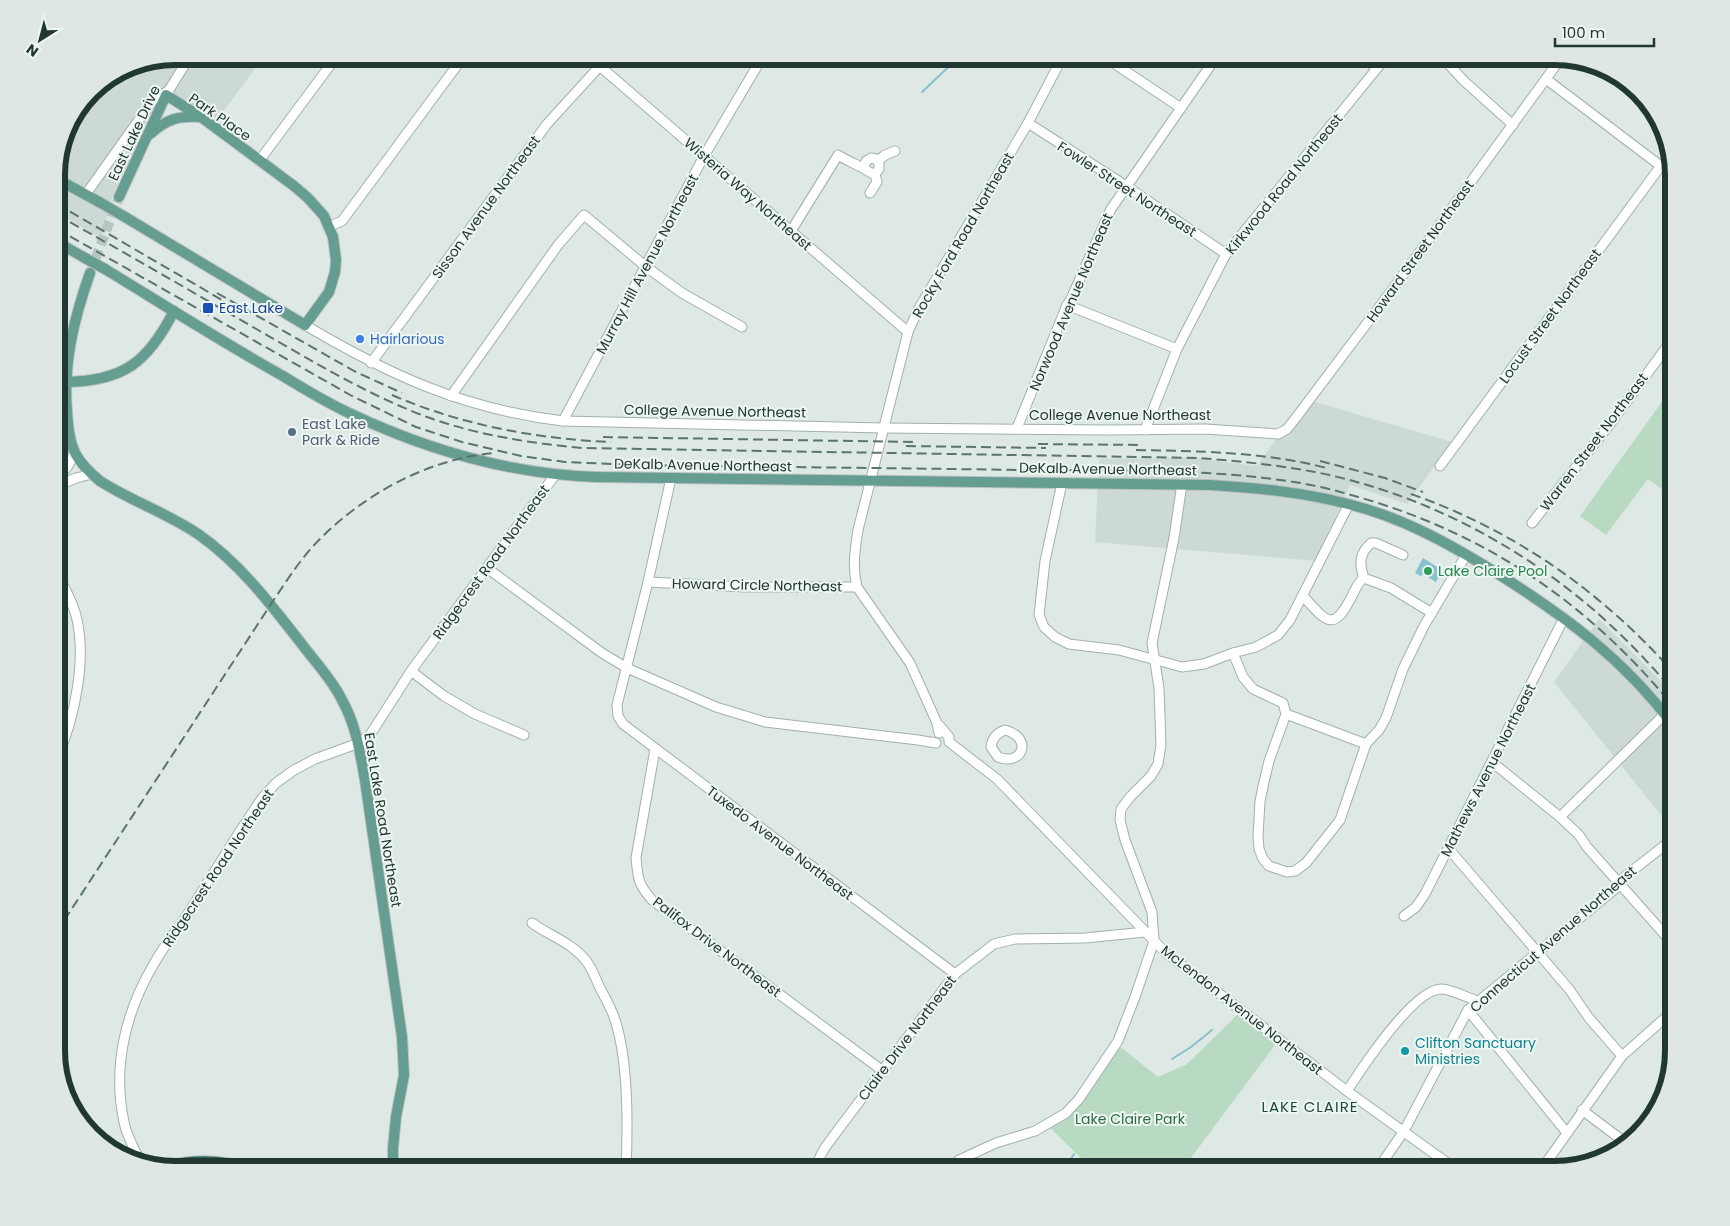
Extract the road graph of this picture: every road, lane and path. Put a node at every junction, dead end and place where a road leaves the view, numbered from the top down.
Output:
1 (184, 65) edge
2 (329, 65) edge
3 (457, 65) edge
4 (758, 65) edge
5 (1058, 65) edge
6 (1116, 65) edge
7 (1211, 65) edge
8 (1373, 65) edge
9 (1380, 65) edge
10 (1449, 65) edge
11 (1556, 65) edge
12 (599, 67) joint
13 (1377, 68) junction
14 (1546, 79) junction
15 (167, 93) junction
16 (1181, 108) junction
17 (201, 117) junction
18 (1028, 123) junction
19 (1513, 125) junction
20 (145, 139) junction
21 (895, 151) dead end
22 (704, 156) junction
23 (259, 161) junction
24 (878, 161) junction
25 (864, 167) junction
26 (1660, 167) junction
27 (1665, 170) edge
28 (875, 174) junction
29 (65, 184) edge
30 (1126, 186) junction
31 (870, 193) dead end
32 (86, 194) junction
33 (119, 197) tunnel mouth
34 (330, 226) junction
35 (791, 231) junction
36 (65, 247) edge
37 (1226, 254) junction
38 (645, 266) junction
39 (90, 273) tunnel mouth
40 (1066, 305) junction
41 (174, 311) junction
42 (305, 325) junction
43 (742, 327) dead end
44 (908, 332) junction
45 (1177, 349) junction
46 (1665, 349) edge
47 (371, 362) junction
48 (66, 382) junction
49 (451, 396) junction
50 (563, 421) junction
51 (884, 428) junction
52 (1017, 428) junction
53 (1145, 430) junction
54 (1273, 435) joint
55 (75, 452) junction
56 (1440, 466) dead end
57 (65, 469) edge
58 (92, 474) junction
59 (555, 475) junction
60 (671, 478) junction
61 (871, 481) junction
62 (65, 482) edge
63 (1062, 483) junction
64 (1182, 484) junction
65 (1349, 504) junction
66 (1532, 523) dead end
67 (1402, 555) dead end
68 (1466, 555) junction
69 (486, 568) junction
70 (1364, 578) junction
71 (648, 582) junction
72 (857, 587) junction
73 (65, 591) edge
74 (1303, 596) junction
75 (1432, 613) junction
76 (1564, 618) junction
77 (1233, 653) junction
78 (1154, 658) junction
79 (627, 668) junction
80 (411, 671) junction
81 (1286, 714) junction
82 (1665, 714) joint
83 (65, 734) edge
84 (524, 735) dead end
85 (945, 739) junction
86 (358, 743) junction
87 (1366, 744) junction
88 (655, 749) junction
89 (998, 757) dead end
90 (1492, 762) junction
91 (988, 772) junction
92 (1560, 818) junction
93 (1665, 845) edge
94 (1448, 848) junction
95 (1619, 881) junction
96 (1404, 916) dead end
97 (532, 923) dead end
98 (1145, 932) junction
99 (1665, 935) edge
100 (1154, 941) junction
101 (1537, 953) junction
102 (955, 974) junction
103 (1478, 1001) junction
104 (1468, 1010) junction
105 (1665, 1018) edge
106 (1622, 1056) junction
107 (883, 1071) junction
108 (1347, 1091) junction
109 (1582, 1110) junction
110 (1404, 1131) junction
111 (1567, 1133) junction
112 (1622, 1139) edge
113 (137, 1154) edge
114 (393, 1161) edge
115 (626, 1161) edge
116 (819, 1161) edge
117 (958, 1161) edge
118 (1383, 1161) edge
119 (1445, 1161) edge
120 (1547, 1161) edge

1 - 15 street, East Lake Drive
2 - 23 street
3 - 34 street
4 - 22 street, Murray Hill Avenue Northeast
5 - 18 street, Rocky Ford Road Northeast
6 - 16 street
7 - 16 street, Norwood Avenue Northeast
8 - 13 street
9 - 13 street, Kirkwood Road Northeast
10 - 19 street
11 - 14 street, Howard Street Northeast
12 - 22 street, Wisteria Way Northeast
12 - 47 street, Sisson Avenue Northeast
13 - 37 street, Kirkwood Road Northeast
14 - 19 street, Howard Street Northeast
14 - 26 street
15 - 17 main road, Park Place
15 - 20 main road, East Lake Drive
15 - 32 street
16 - 30 street, Norwood Avenue Northeast
17 - 20 main road
17 - 23 main road, Park Place
18 - 30 street, Fowler Street Northeast
18 - 44 street, Rocky Ford Road Northeast
19 - 54 street, Howard Street Northeast
20 - 33 main road, East Lake Drive
21 - 24 street
22 - 35 street, Wisteria Way Northeast
22 - 38 street, Murray Hill Avenue Northeast
23 - 34 main road, Park Place
24 - 25 street
24 - 28 street
25 - 28 street
25 - 35 street
26 - 27 street
26 - 56 street, Locust Street Northeast
28 - 31 street
29 - 32 main road, College Avenue Northeast
30 - 37 street, Fowler Street Northeast
30 - 40 street, Norwood Avenue Northeast
32 - 42 main road, College Avenue Northeast, bridge
34 - 42 main road
35 - 44 street, Wisteria Way Northeast
36 - 41 main road, DeKalb Avenue Northeast, bridge
37 - 45 street, Kirkwood Road Northeast
38 - 43 street
38 - 49 street
38 - 50 street, Murray Hill Avenue Northeast
39 - 48 main road, East Lake Road Northeast
40 - 45 street
40 - 52 street, Norwood Avenue Northeast
41 - 48 main road
41 - 59 main road, DeKalb Avenue Northeast
42 - 47 street, College Avenue Northeast
44 - 51 street, Rocky Ford Road Northeast
45 - 53 street, Kirkwood Road Northeast
46 - 66 street, Warren Street Northeast
47 - 49 street, College Avenue Northeast
48 - 55 main road, East Lake Road Northeast
49 - 50 street, College Avenue Northeast
50 - 51 street, College Avenue Northeast
51 - 52 street, College Avenue Northeast
51 - 61 street, Rocky Ford Road Northeast
52 - 53 street, College Avenue Northeast
53 - 54 street, College Avenue Northeast
55 - 57 street
55 - 58 main road, East Lake Road Northeast
58 - 62 street
58 - 86 main road, East Lake Road Northeast
59 - 60 main road, DeKalb Avenue Northeast
59 - 69 street, Ridgecrest Road Northeast
60 - 61 main road, DeKalb Avenue Northeast
60 - 71 street
61 - 63 main road, DeKalb Avenue Northeast
61 - 72 street, Rocky Ford Road Northeast
63 - 64 main road, DeKalb Avenue Northeast
63 - 78 street
64 - 65 main road, DeKalb Avenue Northeast
64 - 78 street
65 - 68 main road, DeKalb Avenue Northeast
65 - 74 street
67 - 70 street
68 - 75 street
68 - 76 main road, DeKalb Avenue Northeast
69 - 79 street
69 - 80 street, Ridgecrest Road Northeast
70 - 74 street
70 - 75 street
71 - 72 street, Howard Circle Northeast
71 - 79 street
72 - 85 street, Howard Circle Northeast
73 - 83 street
74 - 77 street
75 - 87 street
76 - 82 main road, DeKalb Avenue Northeast
76 - 90 street, Mathews Avenue Northeast
77 - 78 street
77 - 81 street
78 - 100 street
79 - 85 street
79 - 88 street, Tuxedo Avenue Northeast
80 - 84 street
80 - 86 street, Ridgecrest Road Northeast
81 - 87 street
81 - 87 street
82 - 92 street
85 - 91 street, McLendon Avenue Northeast
86 - 113 street, Ridgecrest Road Northeast
86 - 114 main road, East Lake Road Northeast
88 - 102 street, Tuxedo Avenue Northeast
88 - 107 street, Palifox Drive Northeast
89 - 91 street
90 - 92 street
90 - 94 street, Mathews Avenue Northeast
91 - 98 street, McLendon Avenue Northeast
92 - 95 street
93 - 95 street, Connecticut Avenue Northeast
94 - 96 street, Mathews Avenue Northeast
94 - 101 street
95 - 99 street
95 - 101 street, Connecticut Avenue Northeast
97 - 115 street
98 - 100 street, McLendon Avenue Northeast
98 - 102 street, Claire Drive Northeast
100 - 108 street, McLendon Avenue Northeast
100 - 117 street
101 - 103 street, Connecticut Avenue Northeast
101 - 106 street
102 - 107 street, Claire Drive Northeast
103 - 104 street, Connecticut Avenue Northeast
103 - 108 street
104 - 110 street, Connecticut Avenue Northeast
104 - 111 street
105 - 106 street
106 - 109 street
107 - 116 street, Claire Drive Northeast
108 - 110 street, McLendon Avenue Northeast
109 - 111 street
109 - 112 street
110 - 118 street, Connecticut Avenue Northeast
110 - 119 street, McLendon Avenue Northeast
111 - 120 street

